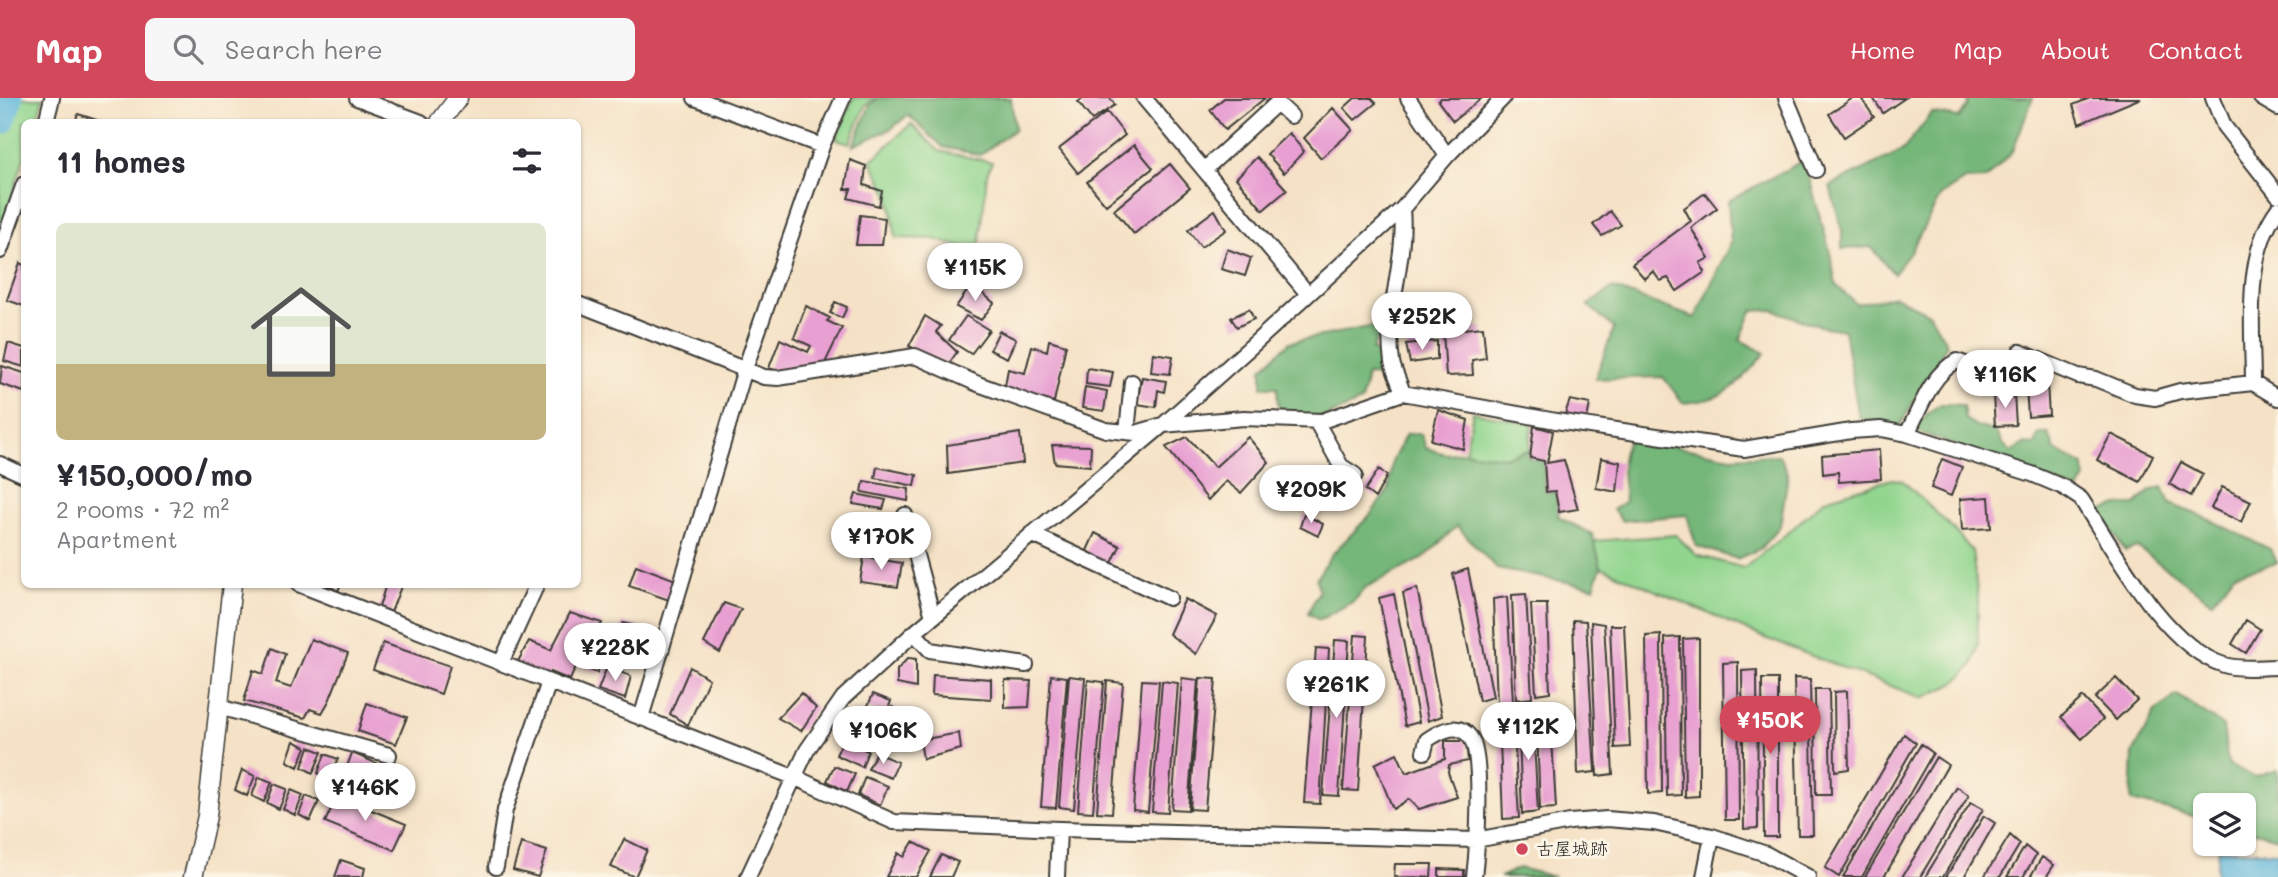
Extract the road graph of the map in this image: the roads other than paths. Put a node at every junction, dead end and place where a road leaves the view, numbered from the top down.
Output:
1 (52, 98) edge
2 (358, 98) edge
3 (458, 98) edge
4 (695, 98) edge
5 (843, 98) edge
6 (1144, 98) edge
7 (1408, 98) edge
8 (1503, 98) edge
9 (1786, 98) edge
10 (2213, 98) edge
11 (2261, 98) edge
12 (2278, 108) edge
13 (1291, 116) dead end
14 (47, 119) edge
15 (413, 119) edge
16 (442, 119) edge
17 (822, 146) junction
18 (1447, 156) junction
19 (1204, 170) junction
20 (1816, 170) dead end
21 (21, 192) edge
22 (2278, 195) edge
23 (1402, 209) junction
24 (2278, 209) edge
25 (0, 251) edge
26 (1308, 294) junction
27 (581, 305) edge
28 (745, 369) junction
29 (1132, 382) dead end
30 (2253, 383) junction
31 (1403, 393) junction
32 (2278, 398) edge
33 (1316, 421) junction
34 (1163, 425) junction
35 (1126, 432) junction
36 (1907, 434) junction
37 (0, 464) edge
38 (21, 474) edge
39 (1355, 475) dead end
40 (905, 515) dead end
41 (1031, 534) junction
42 (232, 588) edge
43 (308, 588) edge
44 (535, 588) edge
45 (1170, 598) dead end
46 (933, 617) junction
47 (914, 633) junction
48 (501, 663) junction
49 (1027, 664) dead end
50 (2278, 667) edge
51 (549, 682) junction
52 (219, 707) junction
53 (832, 715) junction
54 (641, 718) junction
55 (875, 732) dead end
56 (1424, 752) dead end
57 (388, 755) dead end
58 (796, 778) junction
59 (1059, 830) junction
60 (1712, 836) junction
61 (1476, 840) junction
62 (496, 867) dead end
63 (193, 877) edge
64 (748, 877) edge
65 (1057, 877) edge
66 (1474, 877) edge
67 (1704, 877) edge
68 (1808, 877) edge

1 - 14 street
2 - 15 street
3 - 16 street
4 - 17 street
5 - 17 street
6 - 19 street
7 - 18 street
8 - 18 street
9 - 20 street
10 - 22 street
11 - 12 street
13 - 19 street
17 - 28 street
18 - 23 street
19 - 26 street
21 - 25 street
23 - 26 street
23 - 31 street
24 - 30 street
26 - 34 street
27 - 28 street
28 - 35 street
28 - 54 street
29 - 35 street
30 - 32 street
30 - 36 street
31 - 33 street
31 - 36 street
33 - 34 street
33 - 39 street
34 - 35 street
34 - 41 street
36 - 50 street
37 - 38 street
40 - 46 street
41 - 45 street
41 - 46 street
42 - 52 street
43 - 48 street
44 - 48 street
46 - 47 street
47 - 49 street
47 - 53 street
48 - 51 street
51 - 54 street
51 - 62 street
52 - 57 street
52 - 63 street
53 - 55 street
53 - 58 street
54 - 58 street
56 - 61 street
58 - 59 street
58 - 64 street
59 - 61 street
59 - 65 street
60 - 61 street
60 - 67 street
60 - 68 street
61 - 66 street

